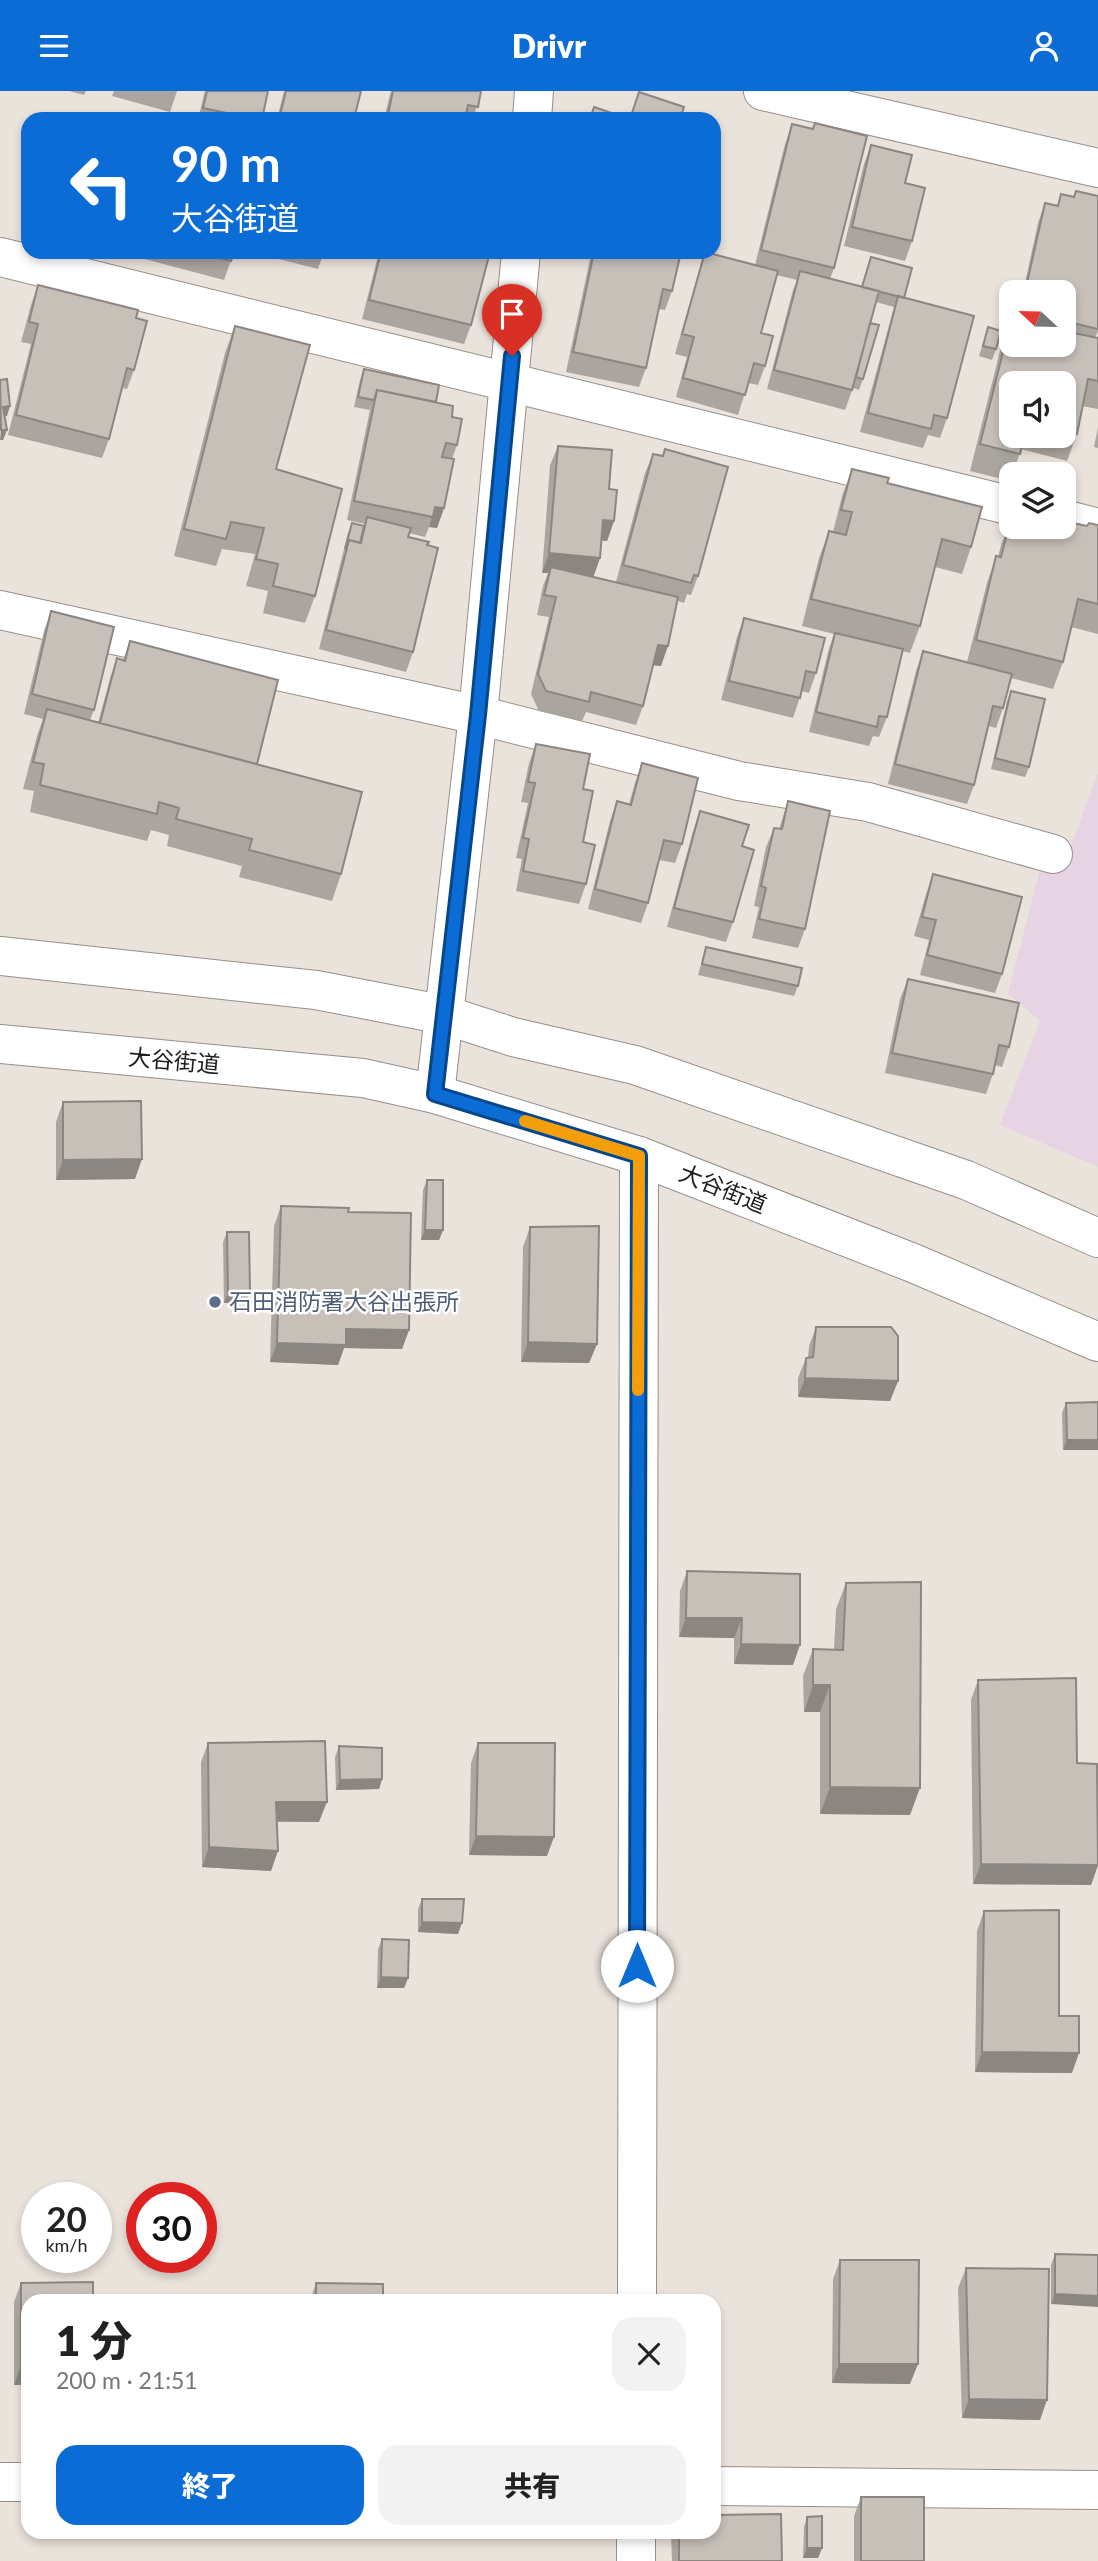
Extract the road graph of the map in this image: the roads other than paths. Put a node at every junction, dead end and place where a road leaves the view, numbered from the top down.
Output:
1 (534, 91) edge
2 (763, 91) edge
3 (532, 112) edge
4 (1098, 168) edge
5 (0, 257) edge
6 (520, 259) edge
7 (510, 382) junction
8 (999, 503) edge
9 (1076, 522) edge
10 (1098, 528) edge
11 (0, 610) edge
12 (478, 715) junction
13 (1053, 854) dead end
14 (0, 956) edge
15 (445, 1015) junction
16 (0, 1044) edge
17 (435, 1094) junction
18 (639, 1156) junction
19 (1098, 1238) edge
20 (1098, 1342) edge
21 (637, 2294) edge
22 (0, 2481) edge
23 (21, 2482) edge
24 (721, 2486) edge
25 (1098, 2490) edge
26 (636, 2539) edge
27 (636, 2561) edge

1 - 3 street
2 - 4 street
5 - 7 street
6 - 7 street
7 - 8 street
7 - 12 street
9 - 10 street
11 - 12 street
12 - 13 street
12 - 15 street
14 - 15 street
15 - 17 street
15 - 19 street
16 - 17 street, 大谷街道
17 - 18 street, 大谷街道
18 - 20 street, 大谷街道
18 - 21 street
22 - 23 street
24 - 25 street
26 - 27 street

